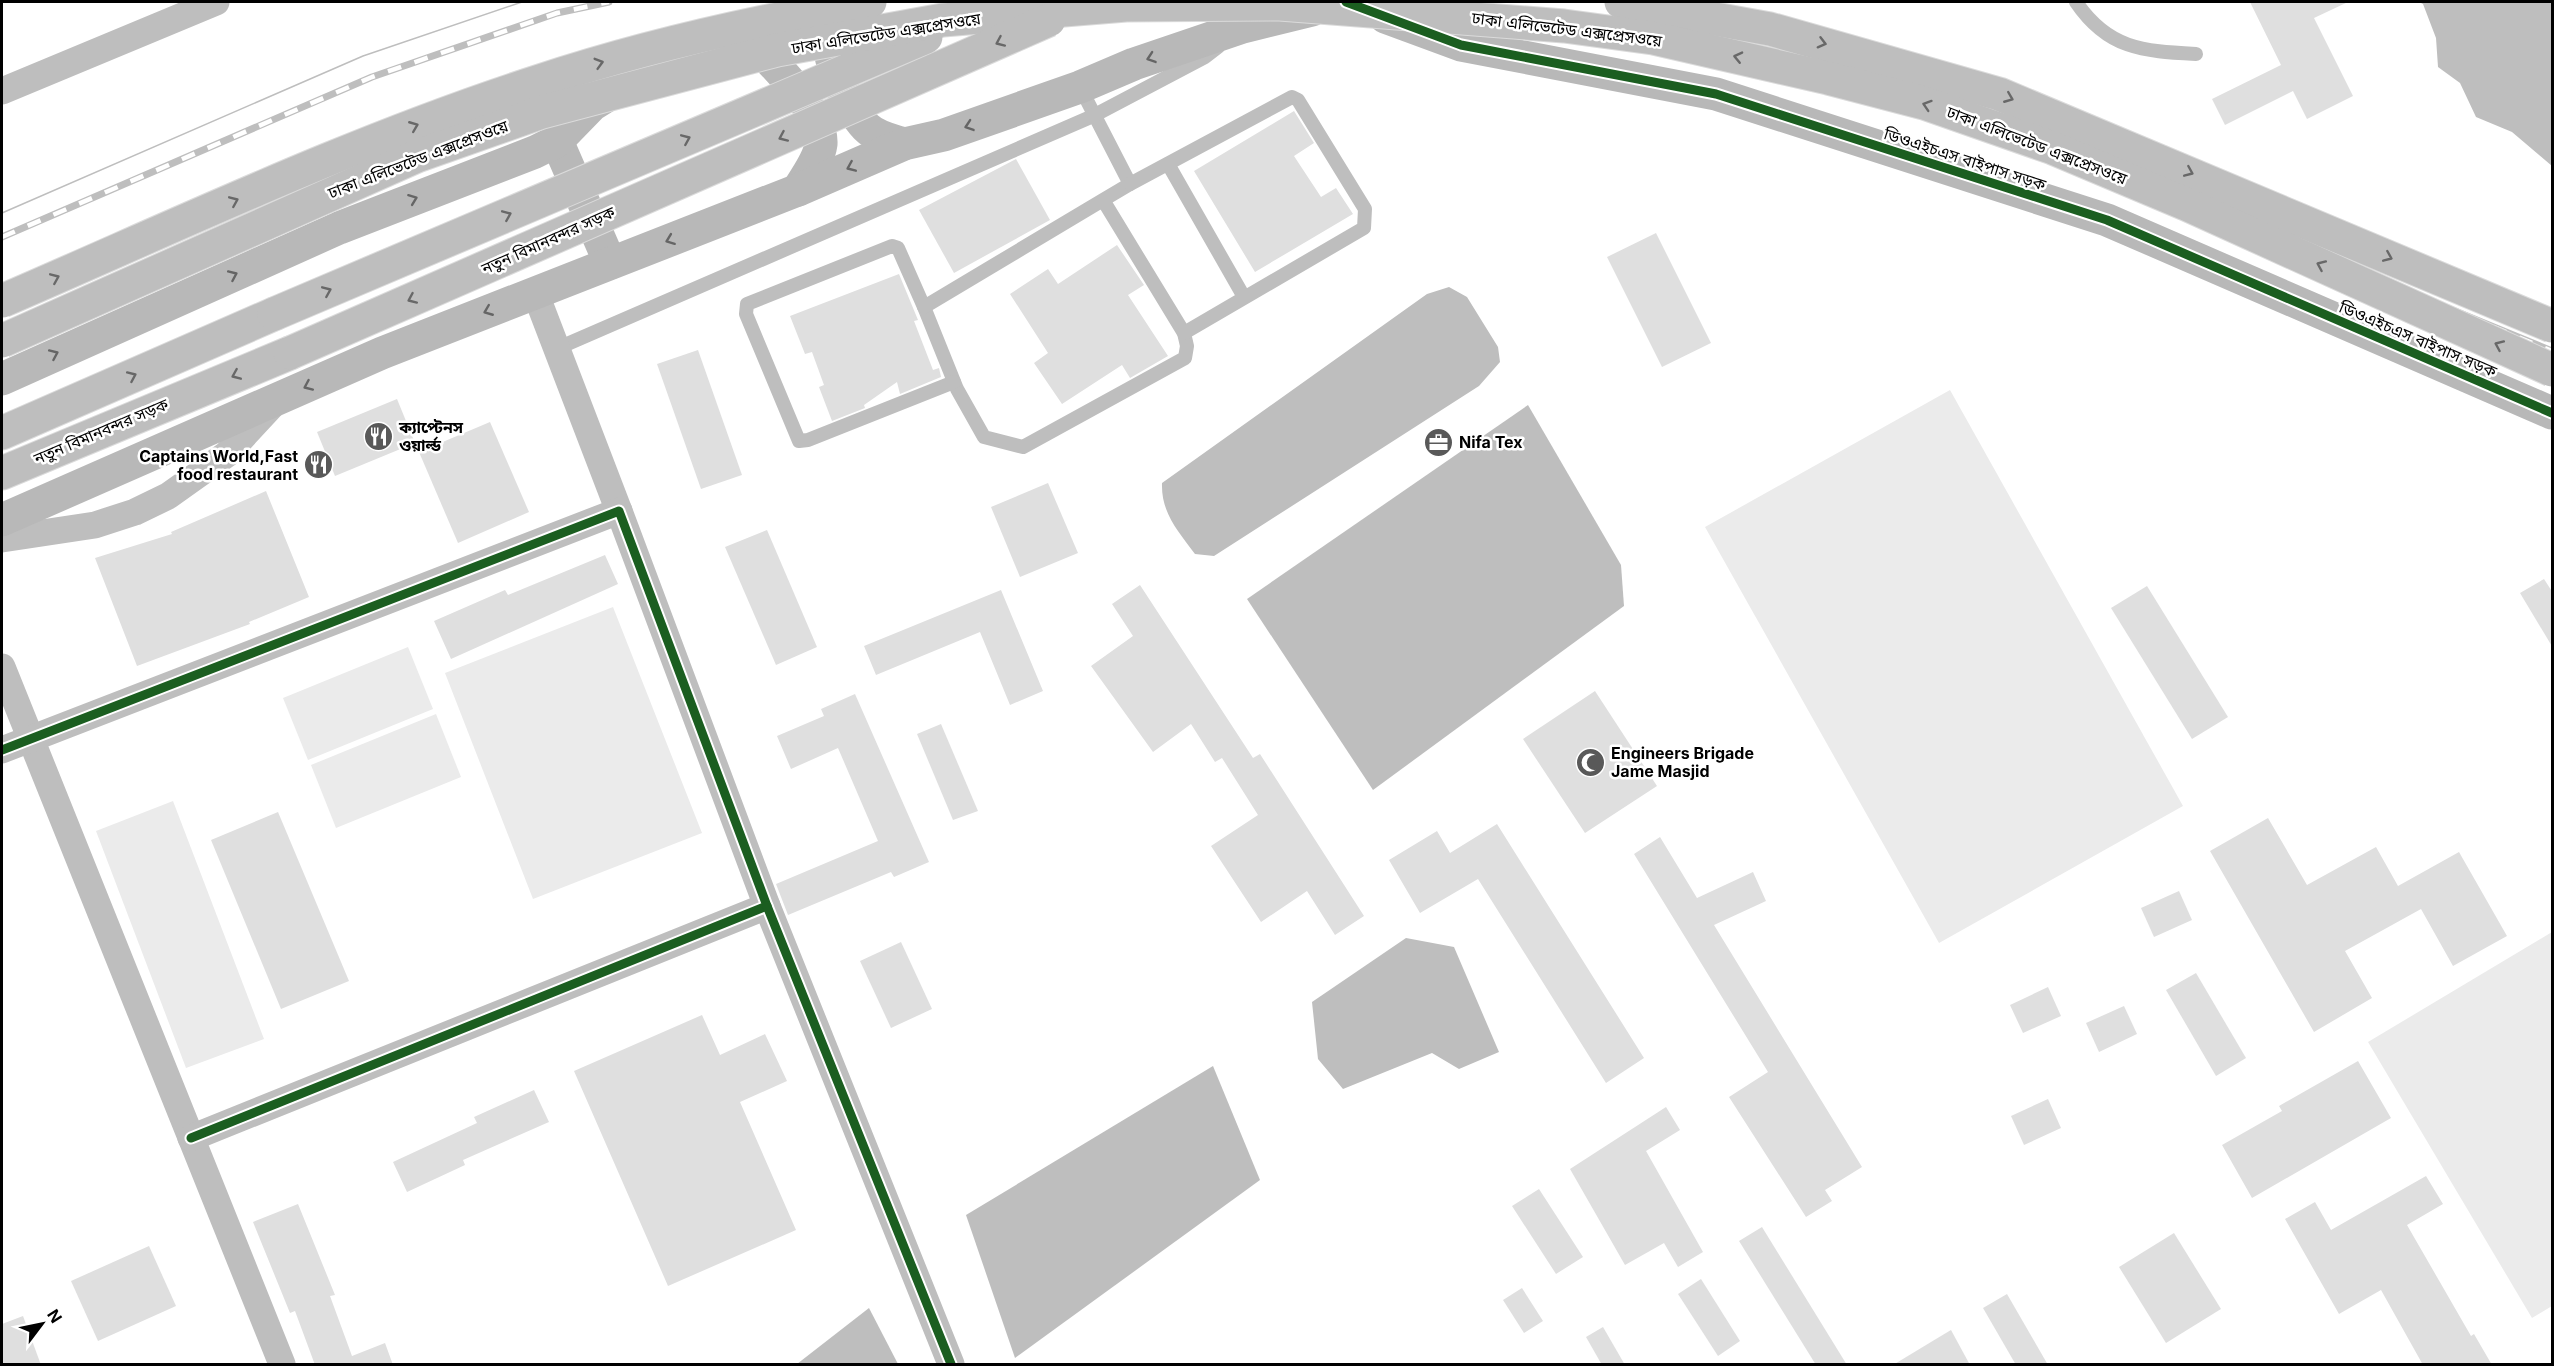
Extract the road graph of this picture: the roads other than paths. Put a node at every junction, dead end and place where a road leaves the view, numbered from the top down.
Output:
1 (216, 2) edge
2 (832, 2) edge
3 (837, 2) edge
4 (870, 2) edge
5 (1010, 2) edge
6 (1092, 2) edge
7 (1347, 2) edge
8 (1621, 2) edge
9 (2076, 2) edge
10 (758, 48) junction
11 (2196, 54) dead end
12 (2, 91) edge
13 (1087, 102) junction
14 (557, 141) junction
15 (904, 144) junction
16 (1168, 164) junction
17 (1130, 184) junction
18 (798, 190) junction
19 (1103, 200) junction
20 (610, 263) junction
21 (535, 292) junction
22 (1244, 297) junction
23 (2, 302) edge
24 (924, 307) junction
25 (2553, 326) edge
26 (1184, 333) junction
27 (2, 341) edge
28 (558, 348) junction
29 (2553, 370) edge
30 (2, 379) edge
31 (954, 382) junction
32 (277, 399) junction
33 (2553, 413) edge
34 (2, 434) edge
35 (2, 473) edge
36 (619, 511) junction
37 (2, 534) edge
38 (2, 668) edge
39 (30, 738) junction
40 (2, 750) edge
41 (767, 906) junction
42 (190, 1138) junction
43 (282, 1365) edge
44 (951, 1365) edge

1 - 12 street
2 - 10 main road
3 - 15 main road
23 -> 4 highway, ঢাকা এলিভেটেড এক্সপ্রেসওয়ে, bridge
34 -> 5 highway, bridge
6 -> 35 highway, নতুন বিমানবন্দর সড়ক, bridge
7 - 13 main road
7 - 33 main road, ডিওএইচএস বাইপাস সড়ক
8 -> 25 highway, ঢাকা এলিভেটেড এক্সপ্রেসওয়ে, bridge
9 - 11 lane
10 - 14 main road
10 - 18 main road
13 -> 15 main road
13 - 17 lane
13 - 28 lane
14 - 20 main road
30 -> 14 main road
15 -> 18 main road
16 - 17 lane
16 - 22 lane
16 - 22 lane
17 - 19 lane
18 -> 20 main road
19 - 24 lane
19 - 26 lane
20 - 21 main road
21 - 28 street
21 -> 32 main road
22 - 26 lane
24 - 31 lane
24 - 31 lane
26 - 31 lane
29 -> 27 highway, ঢাকা এলিভেটেড এক্সপ্রেসওয়ে, bridge
28 - 36 street
32 - 37 main road
32 - 37 street
36 - 39 street
36 - 41 street
38 - 39 street
39 - 40 street
39 - 42 street
41 - 42 street
41 - 44 street
42 - 43 street

